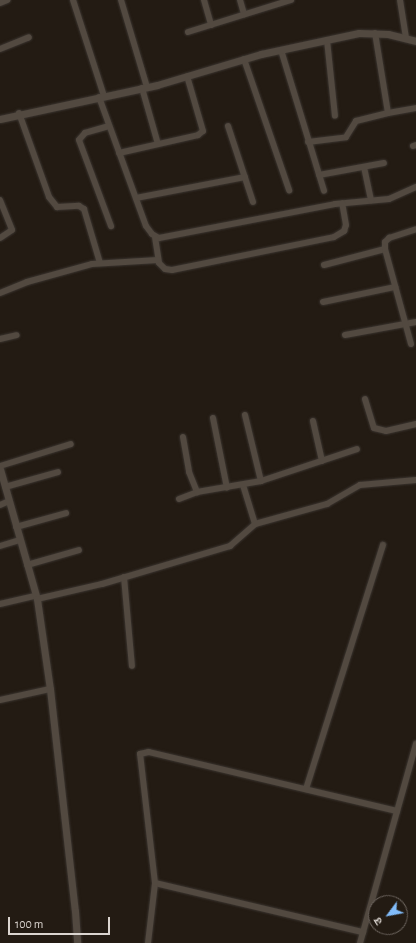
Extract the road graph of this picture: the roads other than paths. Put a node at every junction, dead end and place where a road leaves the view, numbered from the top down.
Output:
1 (7, 0) edge
2 (73, 0) edge
3 (121, 0) edge
4 (204, 0) edge
5 (240, 0) edge
6 (291, 0) edge
7 (400, 0) edge
8 (0, 3) edge
9 (244, 14) junction
10 (210, 25) junction
11 (188, 32) dead end
12 (375, 33) junction
13 (29, 37) dead end
14 (406, 38) junction
15 (327, 40) junction
16 (416, 40) edge
17 (0, 49) edge
18 (281, 50) junction
19 (244, 59) junction
20 (187, 76) junction
21 (144, 88) junction
22 (101, 97) junction
23 (416, 108) edge
24 (19, 113) junction
25 (388, 113) junction
26 (335, 116) dead end
27 (0, 119) edge
28 (109, 126) junction
29 (228, 126) dead end
30 (308, 142) junction
31 (158, 144) junction
32 (119, 153) junction
33 (384, 163) dead end
34 (364, 167) junction
35 (319, 175) junction
36 (245, 177) junction
37 (416, 187) edge
38 (289, 190) dead end
39 (324, 191) dead end
40 (136, 198) junction
41 (0, 200) edge
42 (372, 200) junction
43 (253, 202) dead end
44 (342, 203) junction
45 (112, 226) dead end
46 (416, 229) edge
47 (155, 237) junction
48 (0, 238) edge
49 (385, 249) junction
50 (158, 260) junction
51 (100, 263) junction
52 (324, 266) dead end
53 (395, 287) junction
54 (0, 293) edge
55 (323, 302) dead end
56 (416, 322) edge
57 (405, 323) junction
58 (17, 334) dead end
59 (345, 335) dead end
60 (0, 339) edge
61 (411, 344) dead end
62 (365, 399) dead end
63 (245, 415) dead end
64 (213, 418) dead end
65 (313, 421) dead end
66 (416, 424) edge
67 (183, 437) dead end
68 (71, 444) dead end
69 (357, 449) dead end
70 (322, 461) junction
71 (0, 467) edge
72 (58, 472) dead end
73 (416, 480) edge
74 (261, 481) junction
75 (243, 485) junction
76 (5, 487) junction
77 (227, 488) junction
78 (197, 492) junction
79 (179, 499) dead end
80 (9, 501) junction
81 (0, 505) edge
82 (66, 514) dead end
83 (255, 524) junction
84 (16, 527) junction
85 (20, 540) junction
86 (383, 545) dead end
87 (0, 546) edge
88 (79, 550) dead end
89 (27, 565) junction
90 (124, 577) junction
91 (36, 598) junction
92 (0, 604) edge
93 (132, 666) dead end
94 (50, 689) junction
95 (0, 700) edge
96 (416, 744) edge
97 (306, 789) junction
98 (397, 811) junction
99 (155, 883) junction
100 (363, 932) junction
101 (77, 943) edge
102 (148, 943) edge
103 (360, 943) edge

1 - 8 street
2 - 22 street
3 - 21 street
4 - 10 street
5 - 9 street
6 - 9 street
7 - 14 street
9 - 10 street
10 - 11 street
12 - 14 street
12 - 15 street
12 - 25 street
13 - 17 street
14 - 16 street
15 - 18 street
15 - 26 street
18 - 19 street
18 - 30 street
19 - 20 street
19 - 38 street
20 - 21 street
20 - 31 street
21 - 22 street
21 - 31 street
22 - 24 street
22 - 28 street
23 - 25 street
24 - 27 street
24 - 51 street
25 - 30 street
28 - 32 street
28 - 45 street
29 - 36 street
30 - 35 street
31 - 32 street
32 - 40 street
33 - 34 street
34 - 35 street
34 - 42 street
35 - 39 street
36 - 40 street
36 - 43 street
37 - 42 street
40 - 47 street
41 - 48 street
42 - 44 street
44 - 47 street
44 - 50 street
46 - 49 street
47 - 50 street
49 - 52 street
49 - 53 street
50 - 51 street
51 - 54 street
53 - 55 street
53 - 57 street
56 - 57 street
57 - 59 street
57 - 61 street
58 - 60 street
62 - 66 street
63 - 74 street
64 - 77 street
65 - 70 street
67 - 78 street
68 - 71 street
69 - 70 street
70 - 74 street
71 - 76 street
72 - 76 street
73 - 83 street
74 - 75 street
75 - 77 street
75 - 83 street
76 - 80 street
77 - 78 street
78 - 79 street
80 - 81 street
80 - 84 street
82 - 84 street
83 - 90 street
84 - 85 street
85 - 87 street
85 - 89 street
86 - 97 street
88 - 89 street
89 - 91 street
90 - 91 street
90 - 93 street
91 - 92 street
91 - 94 street
94 - 95 street
94 - 101 street
96 - 98 street
97 - 98 street
97 - 99 street
98 - 100 street
99 - 100 street
99 - 102 street
100 - 103 street

